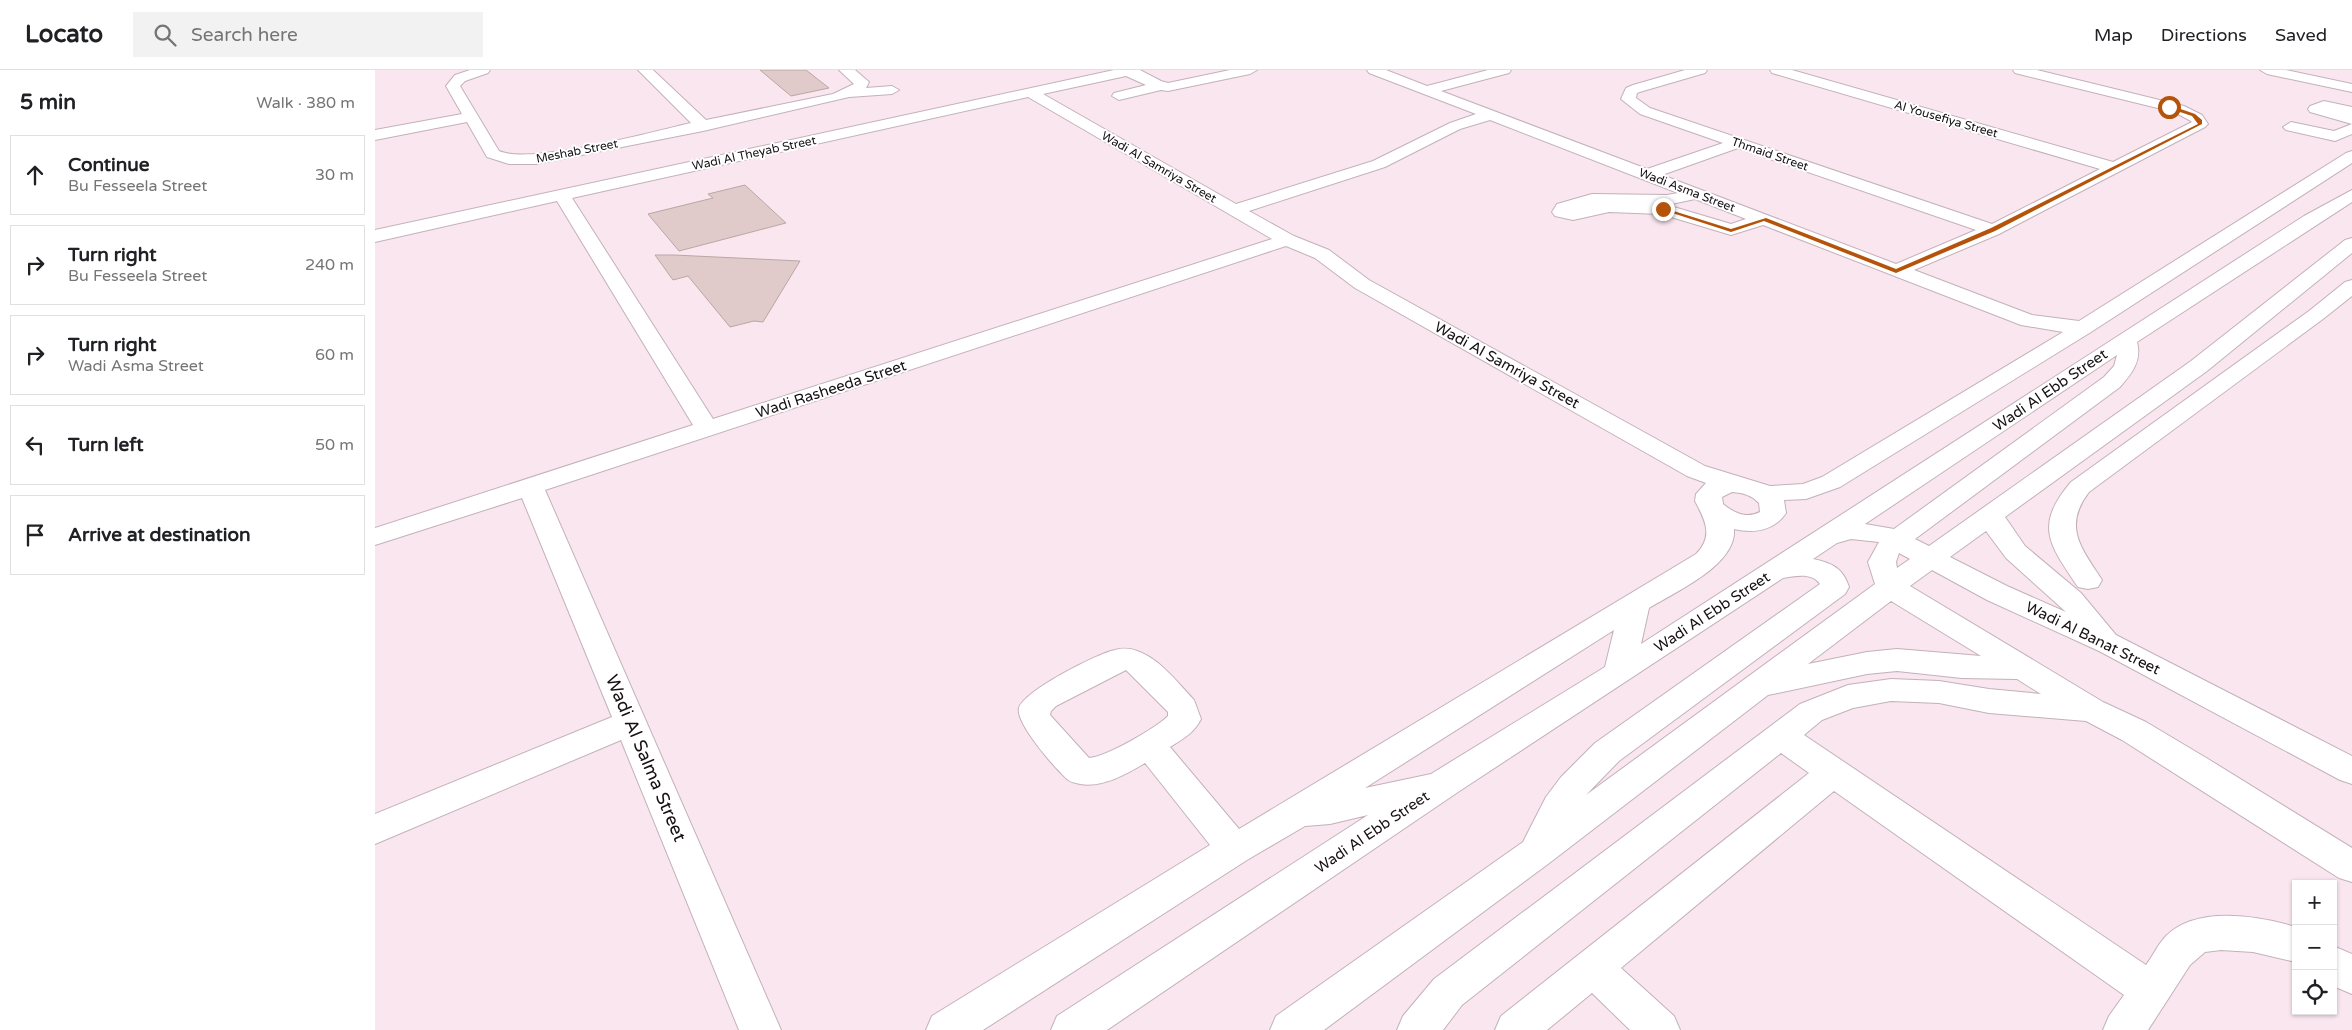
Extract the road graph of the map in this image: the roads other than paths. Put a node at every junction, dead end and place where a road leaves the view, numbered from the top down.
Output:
1 (483, 70) edge
2 (645, 70) edge
3 (846, 70) edge
4 (1200, 70) edge
5 (1250, 70) edge
6 (1374, 70) edge
7 (1504, 70) edge
8 (1700, 70) edge
9 (1777, 70) edge
10 (2021, 70) edge
11 (2267, 70) edge
12 (2310, 70) edge
13 (1130, 71) edge
14 (2294, 80) junction
15 (1155, 84) junction
16 (2352, 88) edge
17 (892, 90) dead end
18 (1427, 90) junction
19 (851, 92) junction
20 (1031, 93) junction
21 (1119, 96) dead end
22 (2352, 111) edge
23 (1490, 115) junction
24 (471, 117) junction
25 (2352, 120) edge
26 (703, 126) junction
27 (2291, 127) dead end
28 (2352, 129) edge
29 (375, 135) edge
30 (629, 141) junction
31 (1738, 143) junction
32 (543, 145) dead end
33 (2352, 156) edge
34 (2116, 168) junction
35 (1646, 175) junction
36 (1696, 193) junction
37 (2289, 194) junction
38 (562, 195) junction
39 (2352, 195) edge
40 (1234, 210) junction
41 (1764, 219) junction
42 (2310, 220) junction
43 (1993, 230) junction
44 (376, 233) edge
45 (1287, 240) junction
46 (2352, 244) edge
47 (2205, 248) junction
48 (2266, 248) junction
49 (1896, 271) junction
50 (2352, 286) edge
51 (2028, 321) junction
52 (2084, 328) junction
53 (2126, 340) junction
54 (2047, 351) junction
55 (707, 429) junction
56 (1732, 484) junction
57 (531, 487) junction
58 (1764, 494) junction
59 (1712, 504) junction
60 (1991, 516) junction
61 (375, 537) edge
62 (1827, 538) junction
63 (1896, 540) junction
64 (1933, 559) junction
65 (1775, 572) junction
66 (2087, 580) dead end
67 (1891, 587) junction
68 (1636, 602) junction
69 (2110, 644) junction
70 (2022, 668) junction
71 (1619, 673) junction
72 (1758, 686) junction
73 (2092, 710) junction
74 (631, 723) junction
75 (1780, 736) junction
76 (1148, 744) dead end
77 (2352, 771) edge
78 (1833, 773) junction
79 (1446, 782) junction
80 (1297, 813) junction
81 (375, 829) edge
82 (1234, 849) junction
83 (1535, 854) junction
84 (2352, 867) edge
85 (2292, 944) edge
86 (1592, 967) junction
87 (2337, 967) edge
88 (2352, 976) edge
89 (2151, 991) junction
90 (1296, 1028) edge
91 (760, 1030) edge
92 (947, 1030) edge
93 (1072, 1030) edge
94 (1418, 1030) edge
95 (1516, 1030) edge
96 (1659, 1030) edge
97 (2124, 1030) edge

1 - 24 street, Meshab Street
2 - 26 street
3 - 19 street
4 - 15 street
5 - 15 street
6 - 18 street, Wadi Asma Street
7 - 18 street
8 - 31 street, Thmaid Street
9 - 34 street, Al Yousefiya Street
10 - 34 street
11 - 14 street
12 - 14 street
13 - 15 street
13 - 20 street, Wadi Al Theyab Street
14 - 16 street
15 - 21 street
17 - 19 street, Meshab Street
18 - 23 street, Wadi Asma Street
19 - 26 street, Meshab Street
20 - 38 street, Wadi Al Theyab Street
20 - 40 street, Wadi Al Samriya Street
22 - 25 street
23 - 35 street, Wadi Asma Street
23 - 40 street
24 - 29 street
24 - 30 street, Meshab Street
26 - 30 street, Meshab Street
27 - 28 street
30 - 32 street
31 - 35 street
31 - 43 street, Thmaid Street
33 - 37 street
34 - 43 street
35 - 36 street, Wadi Asma Street
36 - 41 street, Wadi Asma Street
36 - 41 street
37 - 42 street
37 - 47 street
38 - 44 street, Wadi Al Theyab Street
38 - 55 street
39 - 42 street, Wadi Al Ebb Street
40 - 45 street, Wadi Al Samriya Street
41 - 49 street, Wadi Asma Street
42 - 48 street, Wadi Al Ebb Street
43 - 49 street
45 - 55 street, Wadi Rasheeda Street
45 - 56 street, Wadi Al Samriya Street
45 - 59 street, Wadi Al Samriya Street
46 - 60 street
47 - 48 street
47 - 52 street
48 - 53 street, Wadi Al Ebb Street
49 - 51 street, Wadi Asma Street
50 - 66 street
51 - 52 street, Wadi Asma Street
51 - 54 street
52 - 54 street
53 - 62 street, Wadi Al Ebb Street
53 - 63 street
54 - 58 street
55 - 57 street, Wadi Rasheeda Street
56 - 58 street, Wadi Al Samriya Street
56 - 59 street
57 - 61 street, Wadi Rasheeda Street
57 - 74 street, Wadi Al Salma Street
58 - 59 street, Wadi Al Samriya Street
59 - 68 street
60 - 64 street
60 - 69 street
62 - 63 street, Wadi Al Banat Street
62 - 65 street, Wadi Al Ebb Street
63 - 64 street, Wadi Al Banat Street
63 - 67 street
64 - 67 street
64 - 69 street, Wadi Al Banat Street
65 - 71 street, Wadi Al Ebb Street
65 - 83 street
67 - 70 street
67 - 72 street
68 - 71 street
68 - 80 street
69 - 77 street, Wadi Al Banat Street
70 - 72 street
70 - 73 street
71 - 79 street, Wadi Al Ebb Street
72 - 83 street
73 - 75 street
73 - 84 street
74 - 81 street
74 - 91 street, Wadi Al Salma Street
75 - 78 street
75 - 94 street
76 - 82 street
78 - 86 street
78 - 89 street
79 - 80 street
79 - 93 street, Wadi Al Ebb Street
80 - 82 street
82 - 92 street
83 - 90 street
85 - 89 street
86 - 95 street
86 - 96 street
87 - 88 street
89 - 97 street

